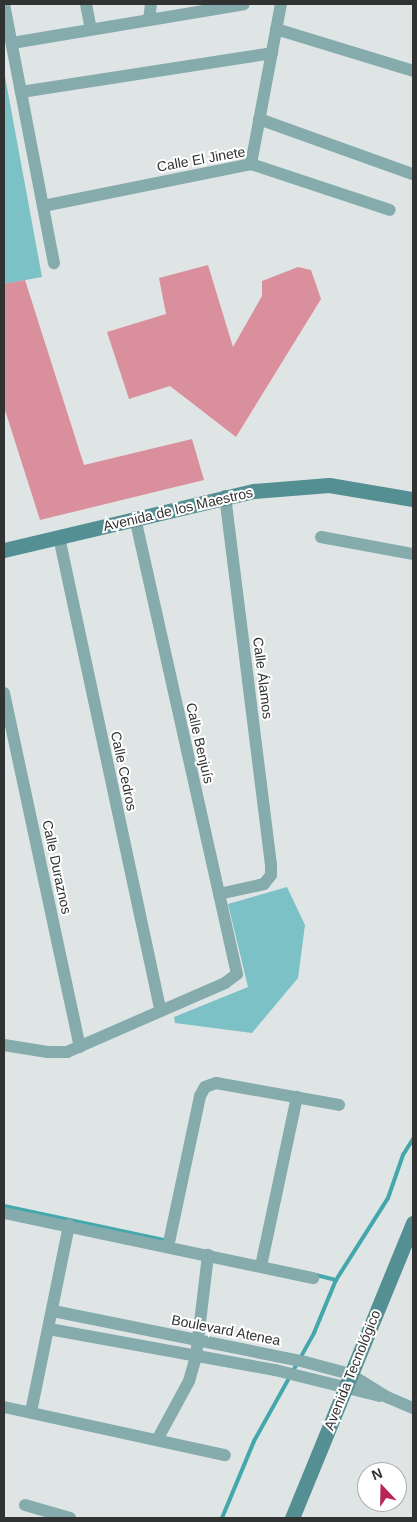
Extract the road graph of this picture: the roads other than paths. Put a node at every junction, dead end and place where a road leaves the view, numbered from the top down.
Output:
1 (4, 4) edge
2 (86, 4) edge
3 (151, 4) edge
4 (244, 4) edge
5 (281, 4) edge
6 (229, 5) edge
7 (149, 20) junction
8 (91, 29) junction
9 (276, 29) junction
10 (12, 43) junction
11 (272, 52) junction
12 (413, 71) edge
13 (21, 92) junction
14 (259, 119) junction
15 (251, 164) junction
16 (413, 174) edge
17 (43, 206) junction
18 (390, 210) dead end
19 (54, 263) dead end
20 (225, 496) junction
21 (413, 499) edge
22 (135, 517) junction
23 (59, 537) junction
24 (321, 537) dead end
25 (4, 550) edge
26 (413, 554) edge
27 (4, 693) edge
28 (219, 894) junction
29 (160, 1011) junction
30 (4, 1045) edge
31 (80, 1047) junction
32 (297, 1097) junction
33 (339, 1105) dead end
34 (4, 1213) edge
35 (413, 1223) edge
36 (69, 1225) junction
37 (168, 1246) junction
38 (208, 1255) junction
39 (262, 1266) junction
40 (313, 1278) dead end
41 (53, 1311) junction
42 (49, 1329) junction
43 (198, 1340) junction
44 (196, 1356) junction
45 (350, 1374) junction
46 (346, 1389) junction
47 (387, 1397) junction
48 (4, 1407) edge
49 (413, 1408) edge
50 (31, 1412) junction
51 (157, 1440) junction
52 (225, 1454) dead end
53 (24, 1505) dead end
54 (70, 1518) edge
55 (292, 1518) edge

1 - 10 street
2 - 8 street
3 - 7 street
4 - 6 street
5 - 9 street
6 - 7 street
7 - 8 street
8 - 10 street
9 - 11 street
9 - 12 street
10 - 13 street
11 - 13 street
11 - 14 street
13 - 17 street
14 - 15 street
14 - 16 street
15 - 17 street, Calle El Jinete
15 - 18 street, Calle El Jinete
17 - 19 street
20 - 21 street, Avenida de los Maestros
20 - 22 street, Avenida de los Maestros
20 - 28 street, Calle Álamos
22 - 23 street, Avenida de los Maestros
22 - 28 street, Calle Benjuís
23 - 25 street, Avenida de los Maestros
23 - 29 street, Calle Cedros
24 - 26 street
27 - 31 street, Calle Duraznos
28 - 29 street, Calle Benjuís
29 - 31 street
30 - 31 street
32 - 33 street
32 - 37 street
32 - 39 street
34 - 36 street
35 - 45 street, Avenida Tecnológico
36 - 37 street
36 - 41 street
37 - 38 street
38 - 39 street
38 - 43 street
39 - 40 street
41 - 42 street
41 - 43 street, Boulevard Atenea
42 - 44 street, Boulevard Atenea
42 - 50 street
43 - 44 street
43 - 45 street, Boulevard Atenea
44 - 46 street, Boulevard Atenea
44 - 51 street
45 - 46 street, Avenida Tecnológico
45 - 47 street, Boulevard Atenea
46 - 47 street, Boulevard Atenea
46 - 55 street, Avenida Tecnológico
47 - 49 street, Boulevard Atenea
48 - 50 street
50 - 51 street
51 - 52 street
53 - 54 street

